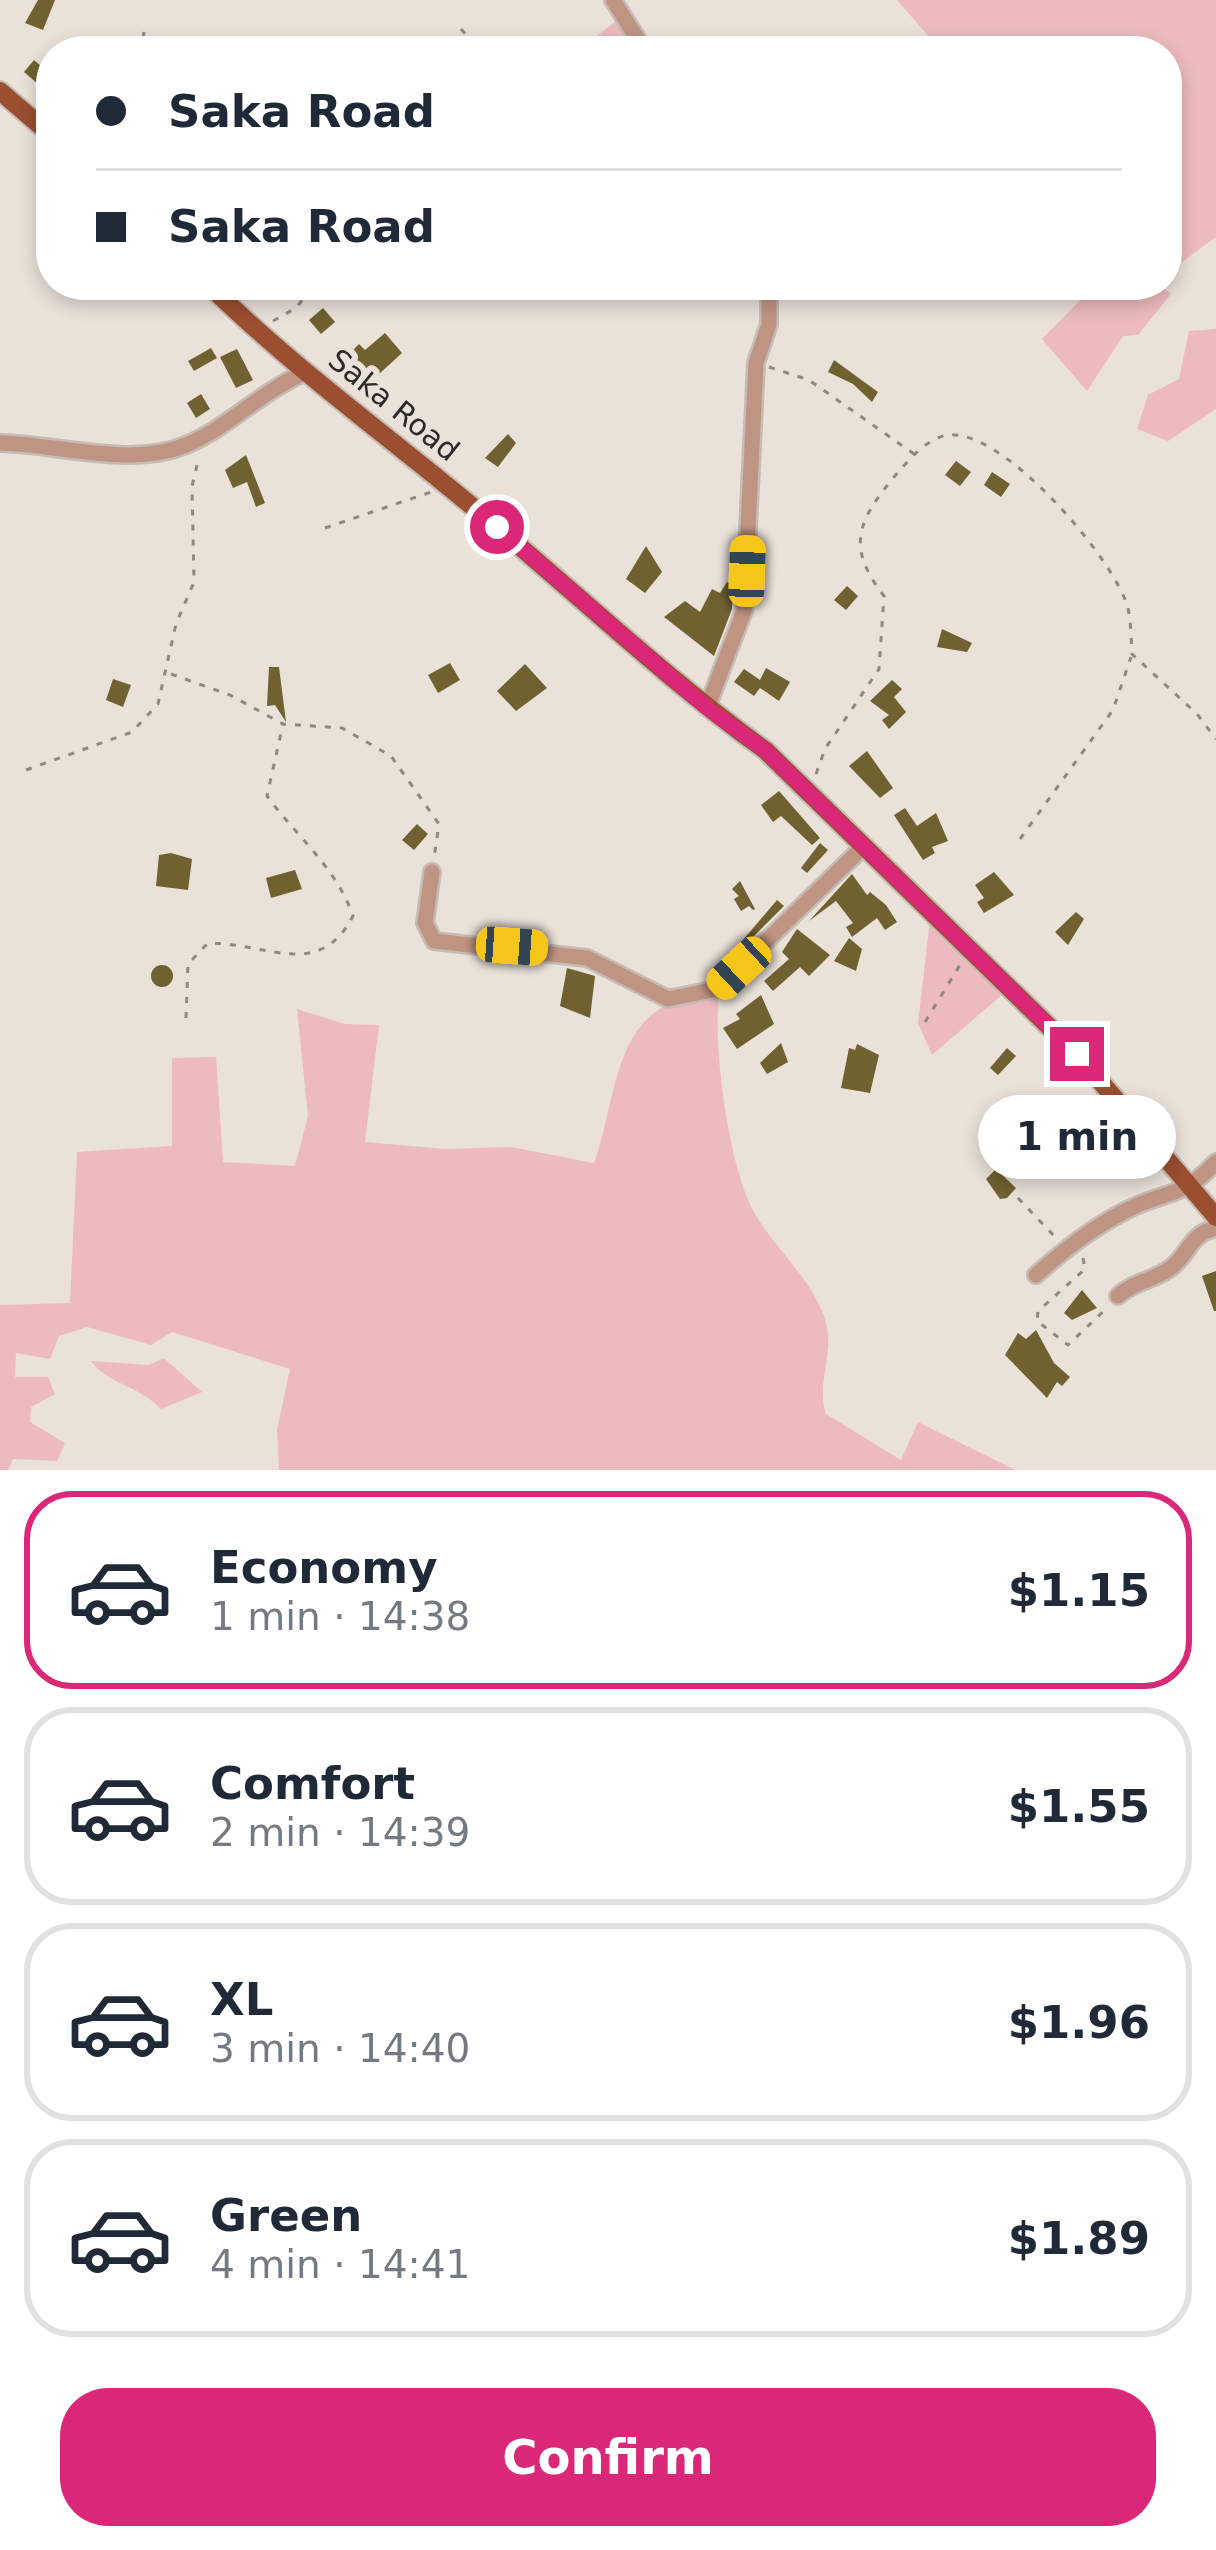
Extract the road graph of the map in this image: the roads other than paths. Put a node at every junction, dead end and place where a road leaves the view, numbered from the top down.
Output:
1 (613, 0) edge
2 (636, 36) edge
3 (0, 91) edge
4 (36, 122) edge
5 (224, 300) edge
6 (769, 300) edge
7 (306, 372) junction
8 (0, 443) edge
9 (707, 708) junction
10 (864, 846) junction
11 (432, 872) road end
12 (1216, 1162) edge
13 (1191, 1188) junction
14 (1216, 1217) edge
15 (1216, 1228) edge
16 (1036, 1276) dead end
17 (1118, 1296) road end

1 - 2 street
3 - 4 main road
5 - 7 main road, Saka Road
6 - 9 street
7 - 8 street
7 - 9 main road, Saka Road
9 - 10 main road, Saka Road
10 - 11 street
10 - 13 main road, Saka Road
12 - 13 street
13 - 14 main road, Saka Road
13 - 16 street
15 - 17 street

